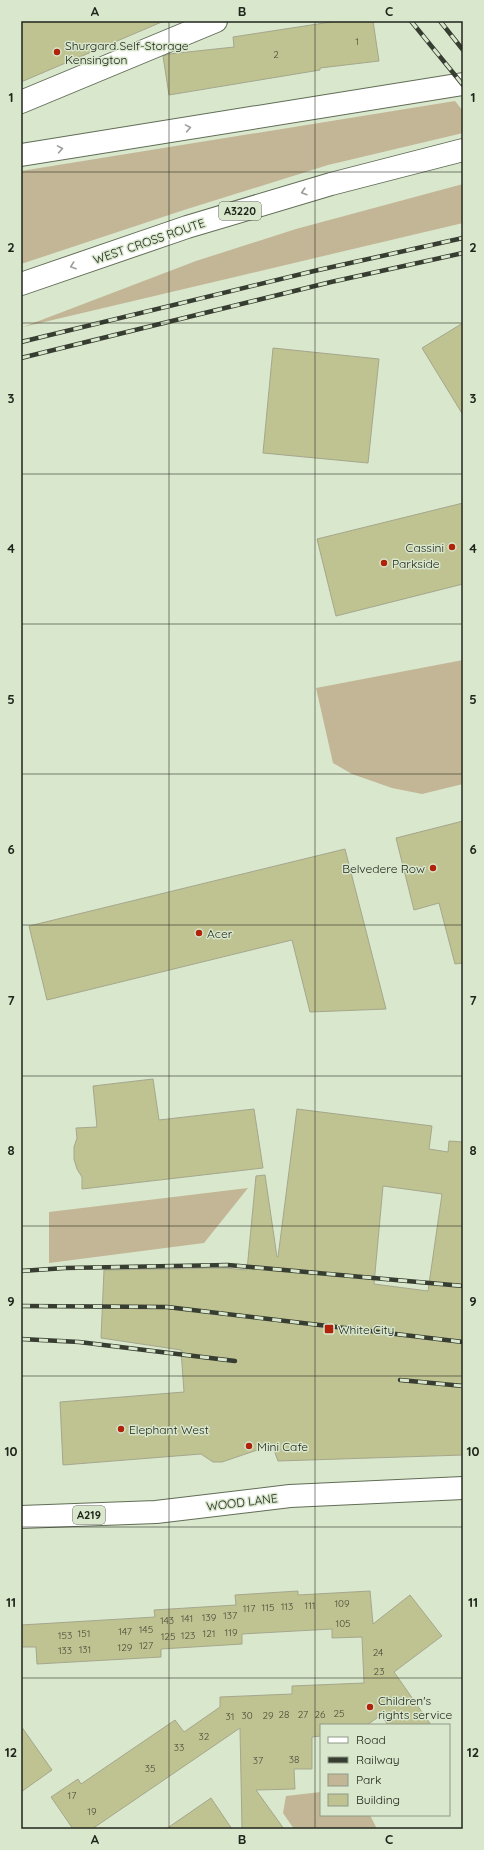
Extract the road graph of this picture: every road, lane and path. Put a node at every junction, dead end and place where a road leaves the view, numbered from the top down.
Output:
1 (216, 21) edge
2 (463, 70) edge
3 (463, 84) edge
4 (21, 102) edge
5 (244, 118) junction
6 (463, 150) edge
7 (21, 155) edge
8 (463, 163) edge
9 (331, 184) junction
10 (21, 284) edge
11 (463, 1488) edge
12 (21, 1517) edge

1 - 4 main road
2 - 5 main road
3 - 5 main road
7 -> 5 main road
6 - 9 main road, WEST CROSS ROUTE / A3220
8 - 9 main road, A3220
9 -> 10 main road, WEST CROSS ROUTE / A3220
11 - 12 main road, WOOD LANE / A219

